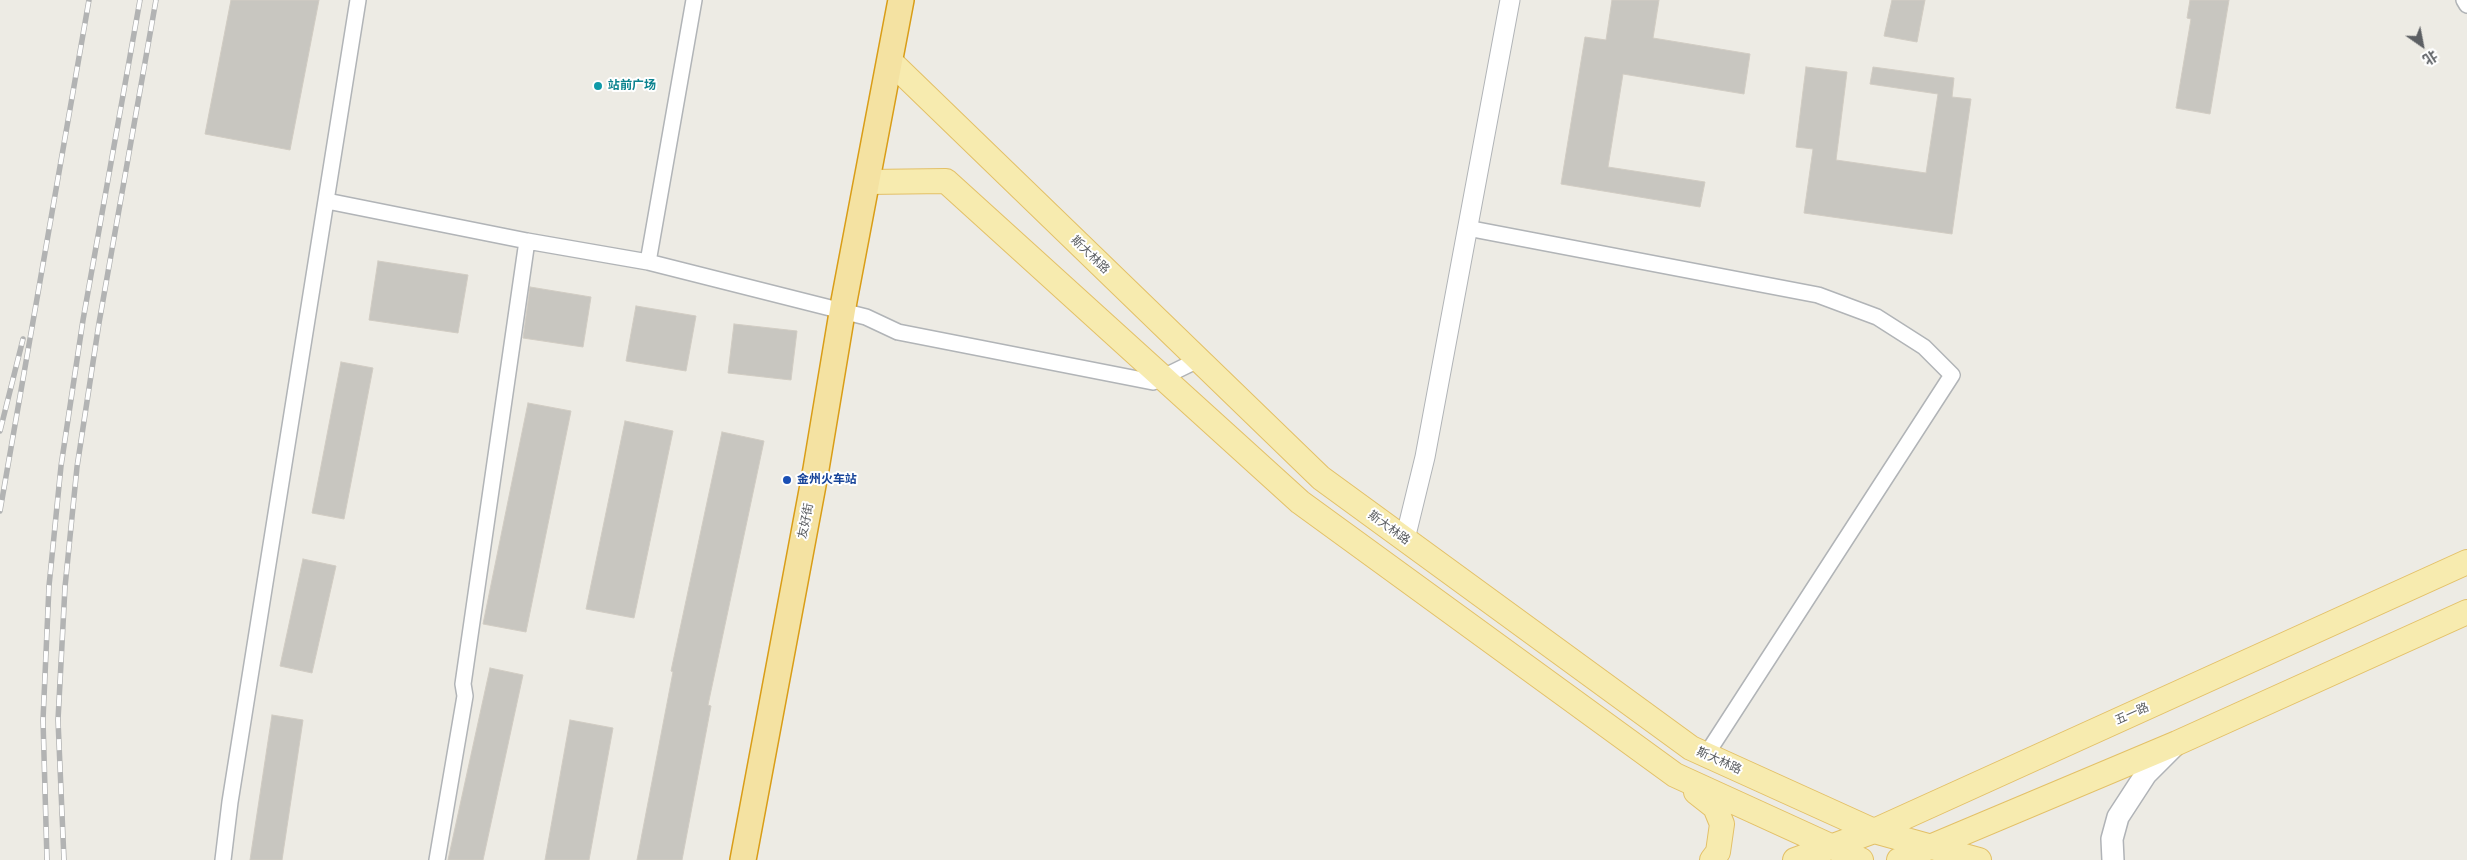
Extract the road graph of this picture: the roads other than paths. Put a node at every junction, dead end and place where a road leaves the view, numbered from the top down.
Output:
1 (358, 0) edge
2 (694, 0) edge
3 (901, 0) edge
4 (1510, 0) edge
5 (2464, 0) edge
6 (2467, 5) edge
7 (890, 61) junction
8 (868, 182) junction
9 (327, 201) junction
10 (1467, 228) junction
11 (527, 241) junction
12 (648, 262) junction
13 (842, 311) junction
14 (1198, 360) junction
15 (1163, 378) junction
16 (1405, 539) junction
17 (2467, 562) edge
18 (2467, 612) edge
19 (2177, 743) junction
20 (1706, 755) junction
21 (1675, 776) junction
22 (1874, 831) junction
23 (1832, 846) junction
24 (1931, 848) junction
25 (223, 860) edge
26 (437, 860) edge
27 (743, 860) edge
28 (1712, 860) edge
29 (1795, 860) edge
30 (1861, 860) edge
31 (1899, 860) edge
32 (1979, 860) edge
33 (2113, 860) edge

1 - 9 street
2 - 12 street
3 - 7 highway, 友好街
4 - 10 street
5 - 6 street
7 - 8 highway, 友好街
7 - 14 main road, 斯大林路
8 - 13 highway, 友好街
8 - 15 main road
9 - 11 street
9 - 25 street
10 - 16 street
10 - 20 street
11 - 12 street
11 - 26 street
12 - 13 street
13 - 15 street
13 - 27 highway, 友好街
14 - 15 street
14 - 16 main road, 斯大林路
15 - 21 main road
16 - 20 main road, 斯大林路
17 - 22 main road, 五一路
18 - 19 main road
19 - 24 main road
19 - 33 main road
20 - 22 main road, 斯大林路
21 - 23 main road
21 - 28 main road
22 - 23 main road, 五一路
22 - 24 main road, 斯大林路
23 - 29 main road, 五一路
23 - 30 main road
24 - 31 main road
24 - 32 main road, 斯大林路

